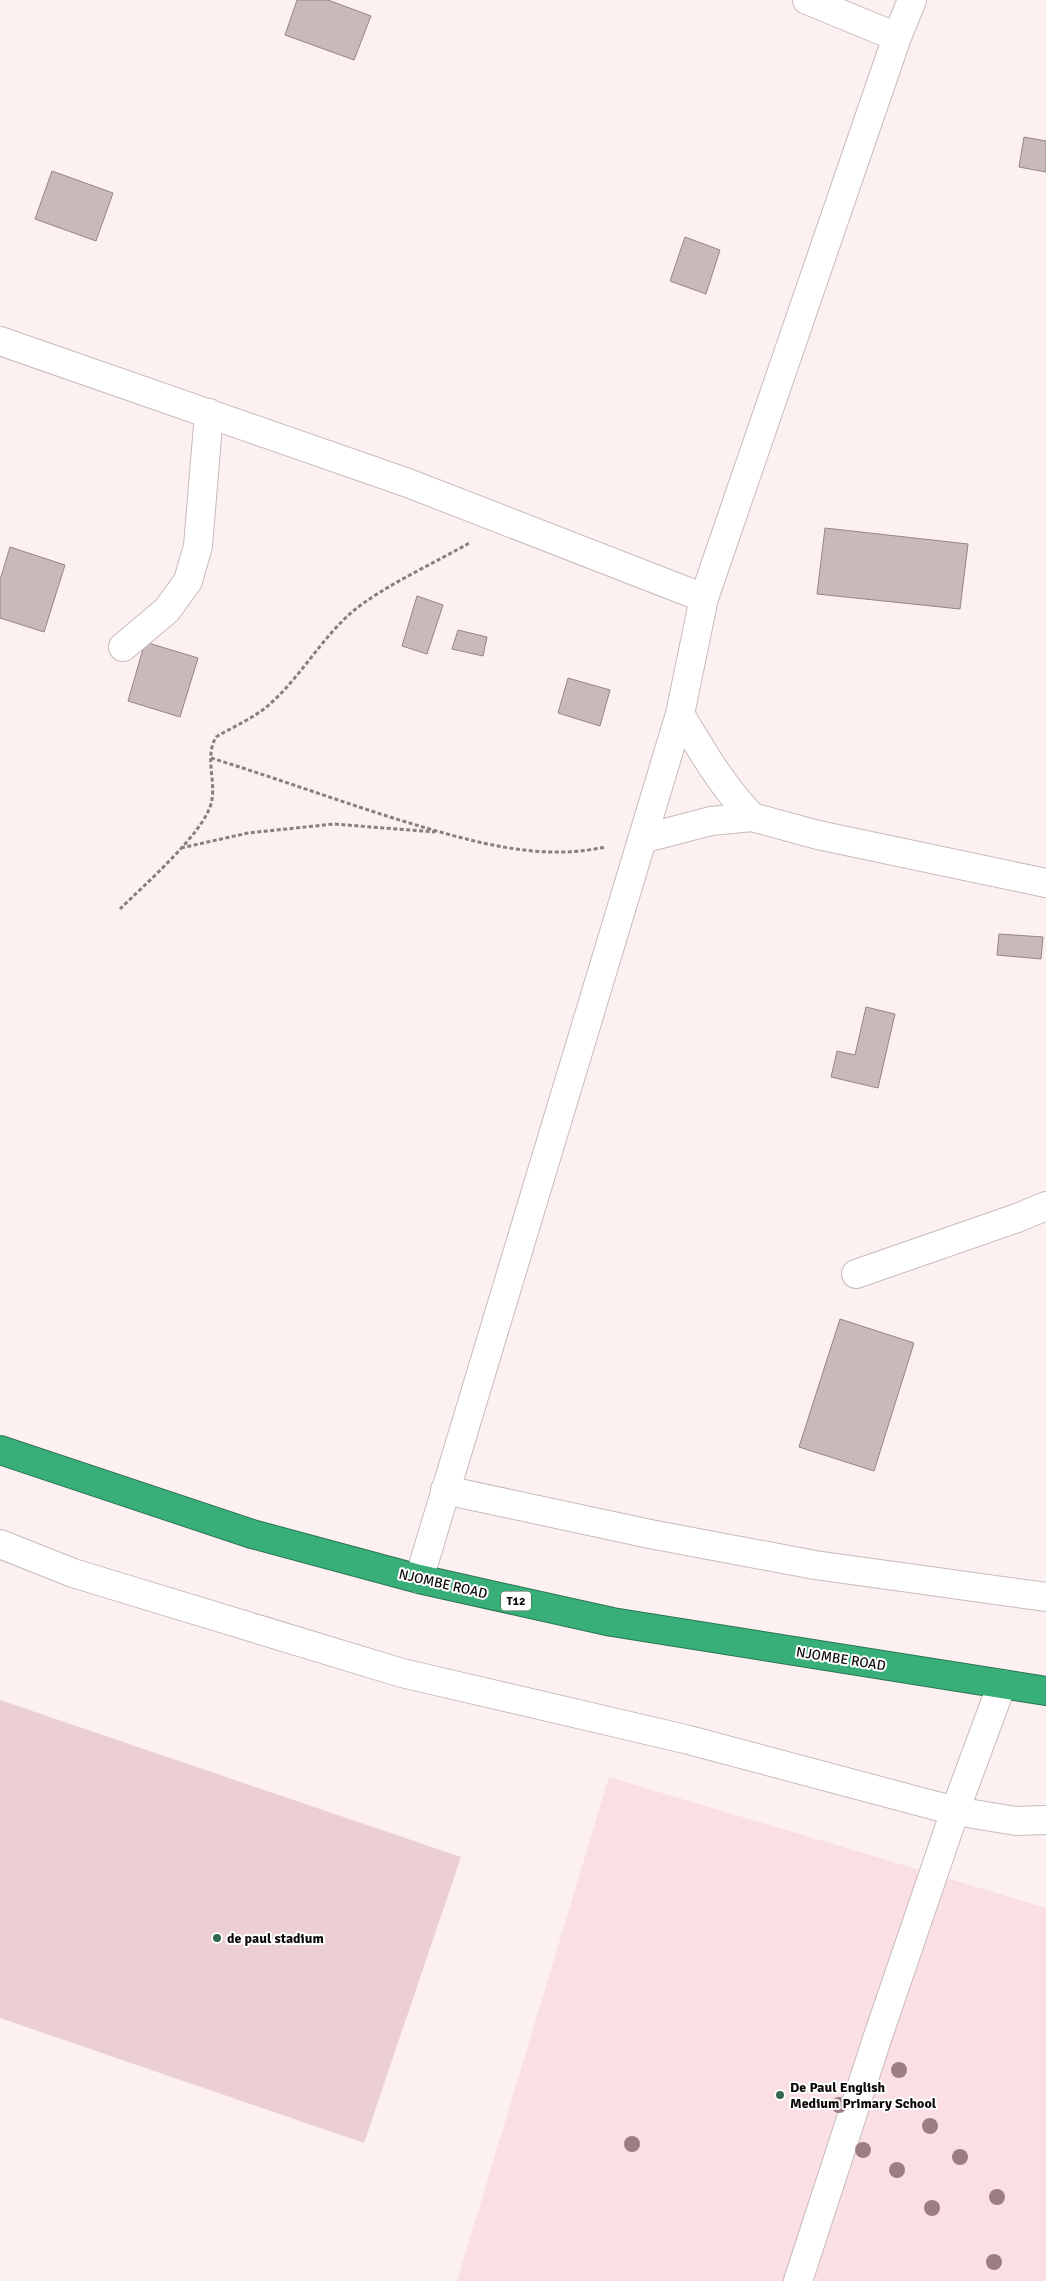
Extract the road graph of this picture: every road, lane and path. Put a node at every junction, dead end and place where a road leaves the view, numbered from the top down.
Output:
1 (807, 0) edge
2 (912, 0) edge
3 (897, 37) junction
4 (0, 341) edge
5 (209, 413) junction
6 (506, 521) junction
7 (704, 598) junction
8 (123, 647) dead end
9 (680, 714) junction
10 (210, 758) junction
11 (752, 817) junction
12 (440, 832) junction
13 (642, 839) junction
14 (181, 848) junction
15 (1046, 883) edge
16 (120, 908) dead end
17 (1046, 1206) edge
18 (856, 1274) dead end
19 (0, 1450) edge
20 (445, 1490) junction
21 (0, 1544) edge
22 (420, 1579) junction
23 (1046, 1597) edge
24 (1002, 1684) junction
25 (1046, 1691) edge
26 (955, 1811) junction
27 (1046, 1820) edge
28 (798, 2281) edge

1 - 3 street
2 - 3 street
3 - 7 street
4 - 5 street
5 - 6 street
5 - 8 street
6 - 7 street
6 - 10 path
7 - 9 street
9 - 11 street
9 - 13 street
10 - 12 path
10 - 14 path
11 - 13 street
11 - 15 street
12 - 13 path
12 - 14 path
13 - 20 street
14 - 16 path
17 - 18 street
19 - 22 highway, NJOMBE ROAD / T12
20 - 22 street
20 - 23 street
21 - 26 street
22 - 24 highway, NJOMBE ROAD / T12
24 - 25 highway, NJOMBE ROAD / T12
24 - 26 street
26 - 27 street
26 - 28 street

